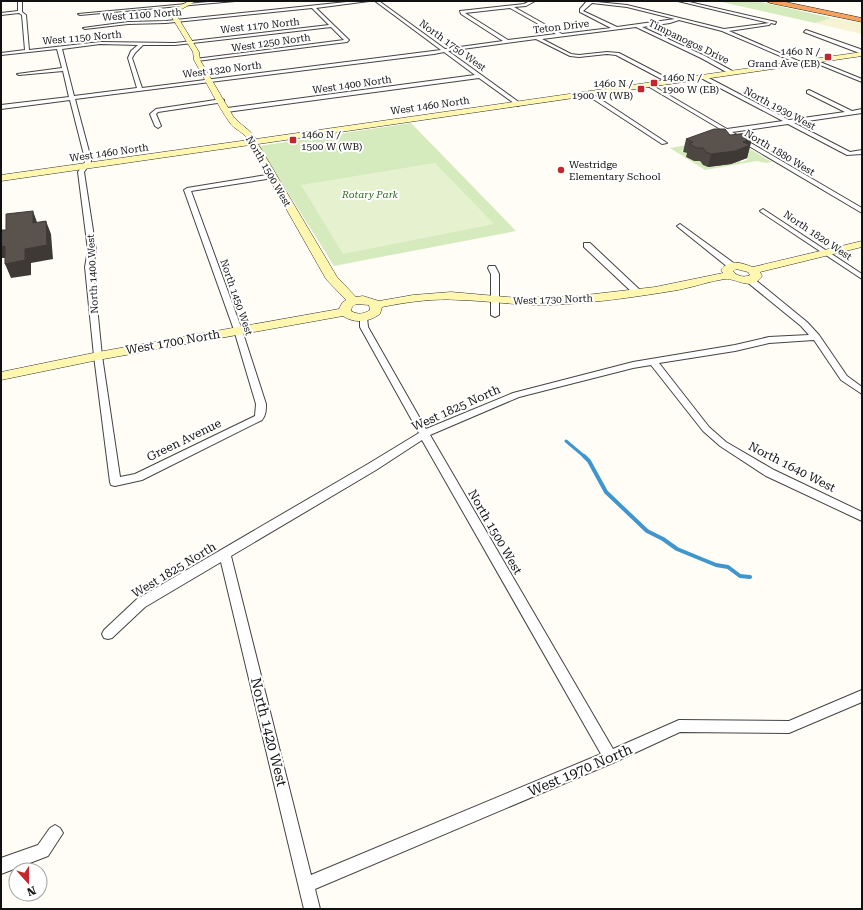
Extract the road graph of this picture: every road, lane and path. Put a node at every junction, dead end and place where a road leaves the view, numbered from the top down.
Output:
1 (20, 1) edge
2 (193, 1) edge
3 (233, 1) edge
4 (367, 1) edge
5 (377, 1) edge
6 (533, 1) edge
7 (590, 1) edge
8 (680, 1) edge
9 (770, 1) edge
10 (797, 1) edge
11 (184, 6) junction
12 (313, 7) junction
13 (511, 7) junction
14 (20, 12) junction
15 (1, 14) edge
16 (80, 14) dead end
17 (248, 14) junction
18 (862, 14) edge
19 (252, 19) dead end
20 (679, 19) junction
21 (862, 20) edge
22 (177, 21) junction
23 (332, 26) junction
24 (637, 26) junction
25 (85, 28) dead end
26 (615, 28) junction
27 (724, 30) junction
28 (806, 31) dead end
29 (562, 35) junction
30 (538, 38) junction
31 (507, 41) junction
32 (189, 42) junction
33 (144, 43) junction
34 (59, 47) junction
35 (446, 50) junction
36 (27, 51) junction
37 (1, 54) edge
38 (862, 54) edge
39 (197, 60) junction
40 (816, 61) junction
41 (801, 63) junction
42 (64, 69) junction
43 (732, 73) junction
44 (19, 74) dead end
45 (480, 76) junction
46 (703, 77) junction
47 (209, 80) junction
48 (862, 81) edge
49 (671, 82) junction
50 (648, 85) junction
51 (140, 89) junction
52 (809, 92) dead end
53 (589, 94) junction
54 (72, 98) junction
55 (222, 101) junction
56 (518, 104) junction
57 (1, 107) edge
58 (227, 110) junction
59 (862, 112) edge
60 (852, 113) junction
61 (787, 121) junction
62 (158, 126) dead end
63 (728, 131) junction
64 (253, 142) junction
65 (664, 143) dead end
66 (862, 152) edge
67 (84, 166) junction
68 (273, 176) junction
69 (1, 178) edge
70 (763, 211) dead end
71 (862, 211) edge
72 (680, 226) dead end
73 (862, 244) edge
74 (587, 245) dead end
75 (826, 253) junction
76 (492, 268) dead end
77 (731, 271) junction
78 (751, 275) junction
79 (862, 277) edge
80 (637, 292) junction
81 (494, 300) junction
82 (353, 301) junction
83 (376, 305) junction
84 (345, 312) junction
85 (495, 315) dead end
86 (363, 317) junction
87 (238, 330) junction
88 (816, 338) junction
89 (98, 356) junction
90 (653, 361) junction
91 (1, 376) edge
92 (862, 391) edge
93 (261, 414) joint
94 (424, 434) junction
95 (115, 482) joint
96 (862, 517) edge
97 (225, 555) junction
98 (108, 634) dead end
99 (862, 696) edge
100 (610, 757) junction
101 (56, 833) dead end
102 (1, 866) edge
103 (306, 885) junction
104 (312, 909) edge

1 - 14 street
2 - 11 street
3 - 11 street
4 - 12 street, West 1100 North
5 - 35 street, North 1750 West
6 - 13 street
7 - 20 street
7 - 26 street
8 - 27 street
9 - 21 highway
10 - 18 highway
11 - 16 street
11 - 22 street
12 - 17 street, West 1100 North
12 - 23 street
13 - 29 street
13 - 31 street
14 - 15 street
14 - 36 street
17 - 19 street
17 - 22 street, West 1100 North
20 - 24 street, Teton Drive
20 - 27 street
22 - 25 street, West 1100 North
22 - 32 street, North 1500 West
23 - 32 street, West 1170 North
23 - 39 street, West 1250 North
24 - 26 street, Teton Drive
24 - 43 street, Timpanogos Drive
26 - 29 street, Teton Drive
27 - 41 street
28 - 38 street
29 - 30 street, Teton Drive
30 - 31 street, Teton Drive
30 - 49 street
31 - 35 street, Teton Drive
32 - 33 street, West 1150 North
32 - 39 street, North 1500 West
33 - 34 street, West 1150 North
33 - 51 street
34 - 36 street, West 1150 North
34 - 42 street, North 1400 West
35 - 45 street, North 1750 West
35 - 47 street, West 1320 North
36 - 37 street, West 1150 North
38 - 40 street, West 1460 North
39 - 47 street, North 1500 West
40 - 41 street, West 1460 North
40 - 48 street
41 - 43 street, West 1460 North
42 - 44 street
42 - 54 street, North 1400 West
43 - 46 street, West 1460 North
45 - 56 street, North 1750 West
45 - 58 street, West 1400 North
46 - 49 street, West 1460 North
46 - 61 street, North 1930 West
47 - 51 street, West 1320 North
47 - 55 street, North 1500 West
49 - 50 street, West 1460 North
50 - 53 street, West 1460 North
50 - 63 street, North 1880 West
51 - 54 street, West 1320 North
52 - 60 street
53 - 56 street, West 1460 North
53 - 65 street
54 - 57 street, West 1320 North
54 - 67 street, North 1400 West
55 - 58 street, North 1500 West
55 - 62 street
56 - 64 street, West 1460 North
58 - 64 street, North 1500 West
59 - 60 street
60 - 61 street
61 - 63 street
61 - 66 street, North 1930 West
63 - 71 street, North 1880 West
64 - 67 street, West 1460 North
64 - 68 street, North 1500 West
67 - 69 street, West 1460 North
67 - 89 street, North 1400 West
68 - 82 street, North 1500 West
68 - 87 street, North 1450 West
70 - 75 street, North 1820 West
72 - 77 street
73 - 75 street
74 - 80 street
75 - 78 street
75 - 79 street, North 1820 West
76 - 81 street
77 - 78 street
77 - 80 street, West 1730 North
78 - 88 street
80 - 81 street, West 1730 North
81 - 83 street, West 1730 North
81 - 85 street
82 - 83 street
82 - 84 street
83 - 86 street
84 - 86 street
84 - 87 street, West 1700 North
86 - 94 street, North 1500 West
87 - 89 street, West 1700 North
87 - 93 street, North 1450 West
88 - 90 street, West 1825 North
88 - 92 street
89 - 91 street, West 1700 North
89 - 95 street, North 1400 West
90 - 94 street, West 1825 North
90 - 96 street, North 1640 West
93 - 95 street, Green Avenue
94 - 97 street, West 1825 North
94 - 100 street, North 1500 West
97 - 98 street, West 1825 North
97 - 103 street, North 1420 West
99 - 100 street, West 1970 North
100 - 103 street, West 1970 North
101 - 102 street
103 - 104 street, North 1420 West

